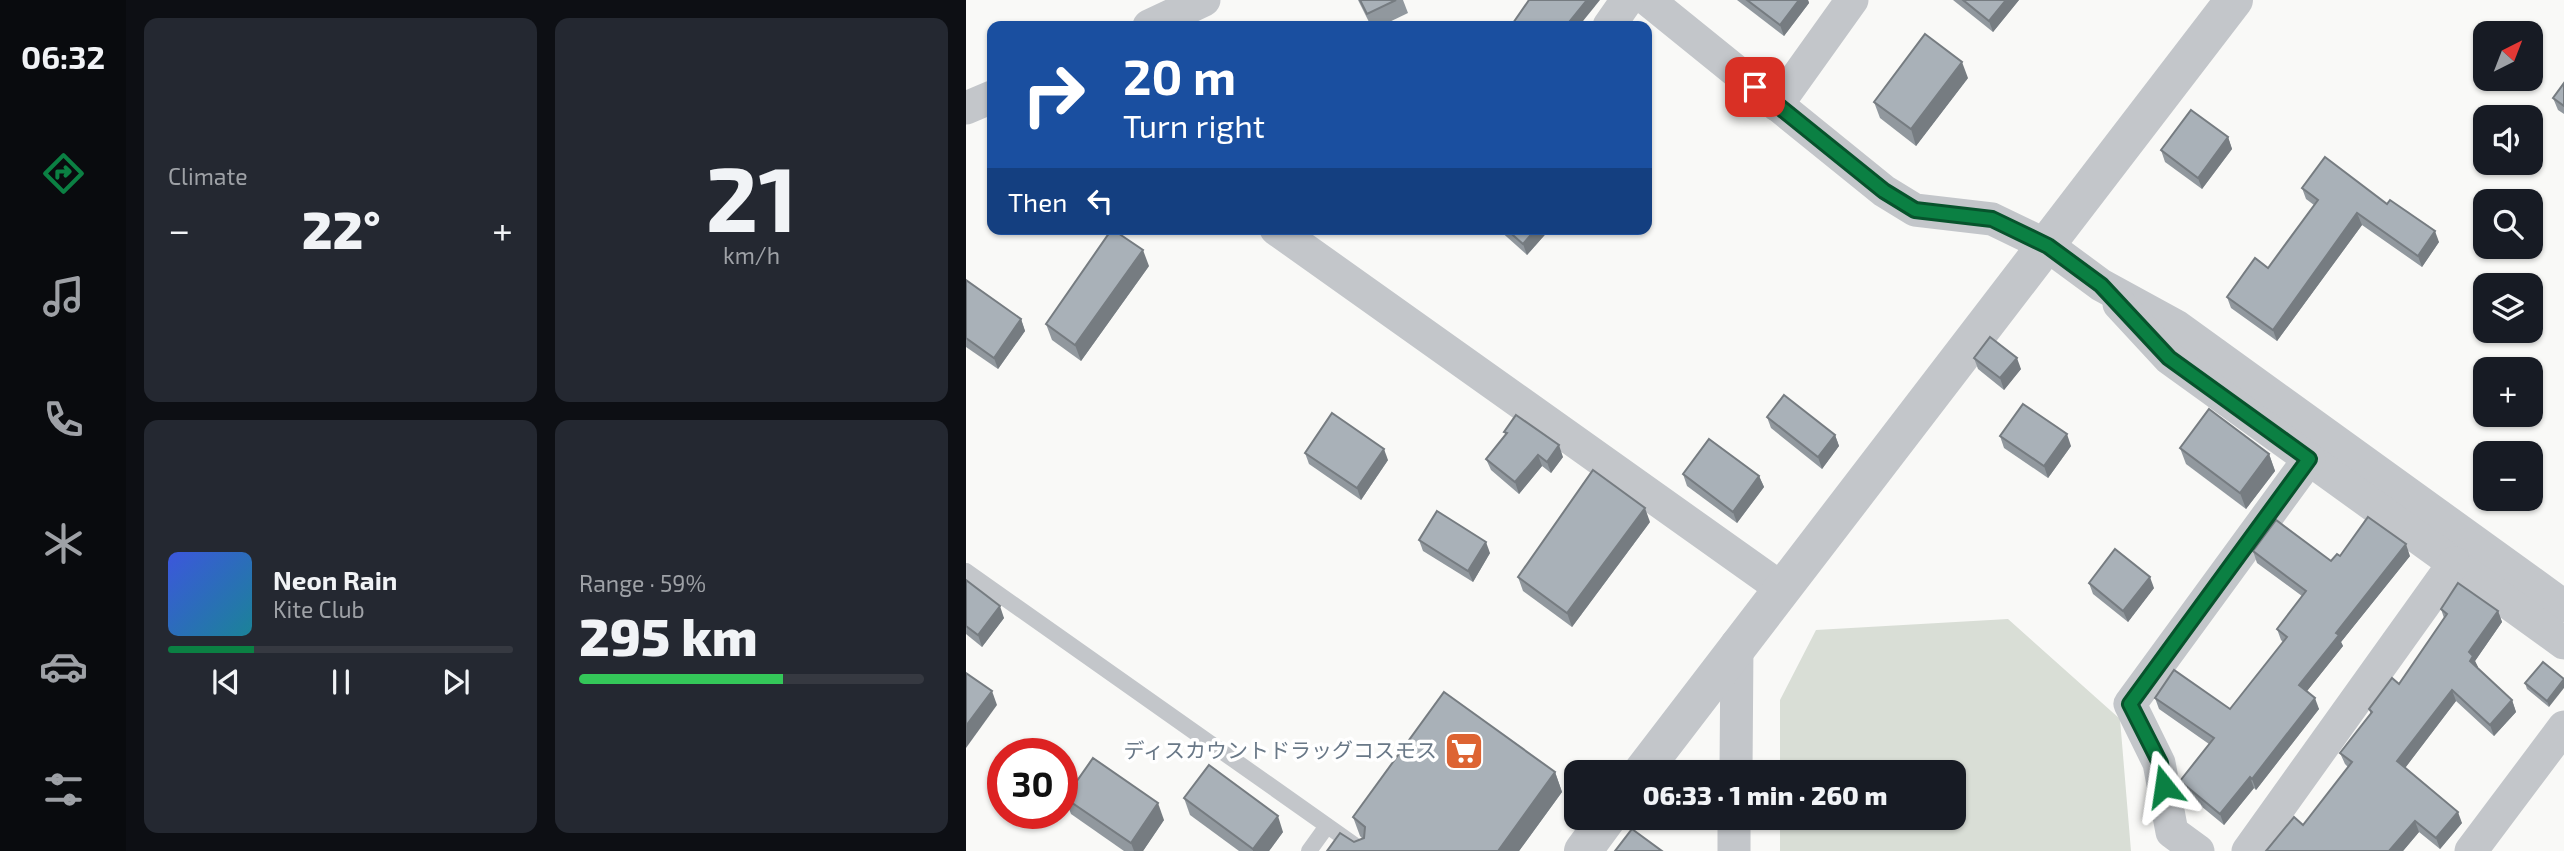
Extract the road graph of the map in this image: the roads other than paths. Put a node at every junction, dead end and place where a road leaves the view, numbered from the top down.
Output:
1 (1204, 0) edge
2 (1627, 0) edge
3 (1648, 0) edge
4 (1852, 0) edge
5 (2234, 0) edge
6 (1160, 21) edge
7 (1612, 21) edge
8 (987, 99) edge
9 (1777, 104) junction
10 (966, 108) edge
11 (1284, 235) edge
12 (2048, 246) junction
13 (2101, 285) junction
14 (2309, 459) junction
15 (2454, 563) junction
16 (966, 571) edge
17 (1781, 588) junction
18 (2564, 606) edge
19 (2564, 643) edge
20 (1737, 644) junction
21 (2564, 727) edge
22 (1651, 760) edge
23 (1736, 760) edge
24 (1327, 826) junction
25 (1598, 830) edge
26 (1734, 830) edge
27 (2178, 845) edge
28 (1308, 851) edge
29 (1363, 851) edge
30 (1583, 851) edge
31 (1734, 851) edge
32 (2248, 851) edge
33 (2470, 851) edge

1 - 6 street
2 - 7 street
3 - 9 street
4 - 9 street
5 - 12 street
8 - 10 street
9 - 12 street
11 - 17 street
12 - 13 street
12 - 17 street
13 - 14 street
13 - 18 street
14 - 15 street
14 - 27 street
15 - 19 street
15 - 32 street
16 - 24 lane
17 - 20 street
20 - 22 street
20 - 23 street
21 - 33 street
24 - 28 lane
24 - 29 lane
25 - 30 street
26 - 31 street

